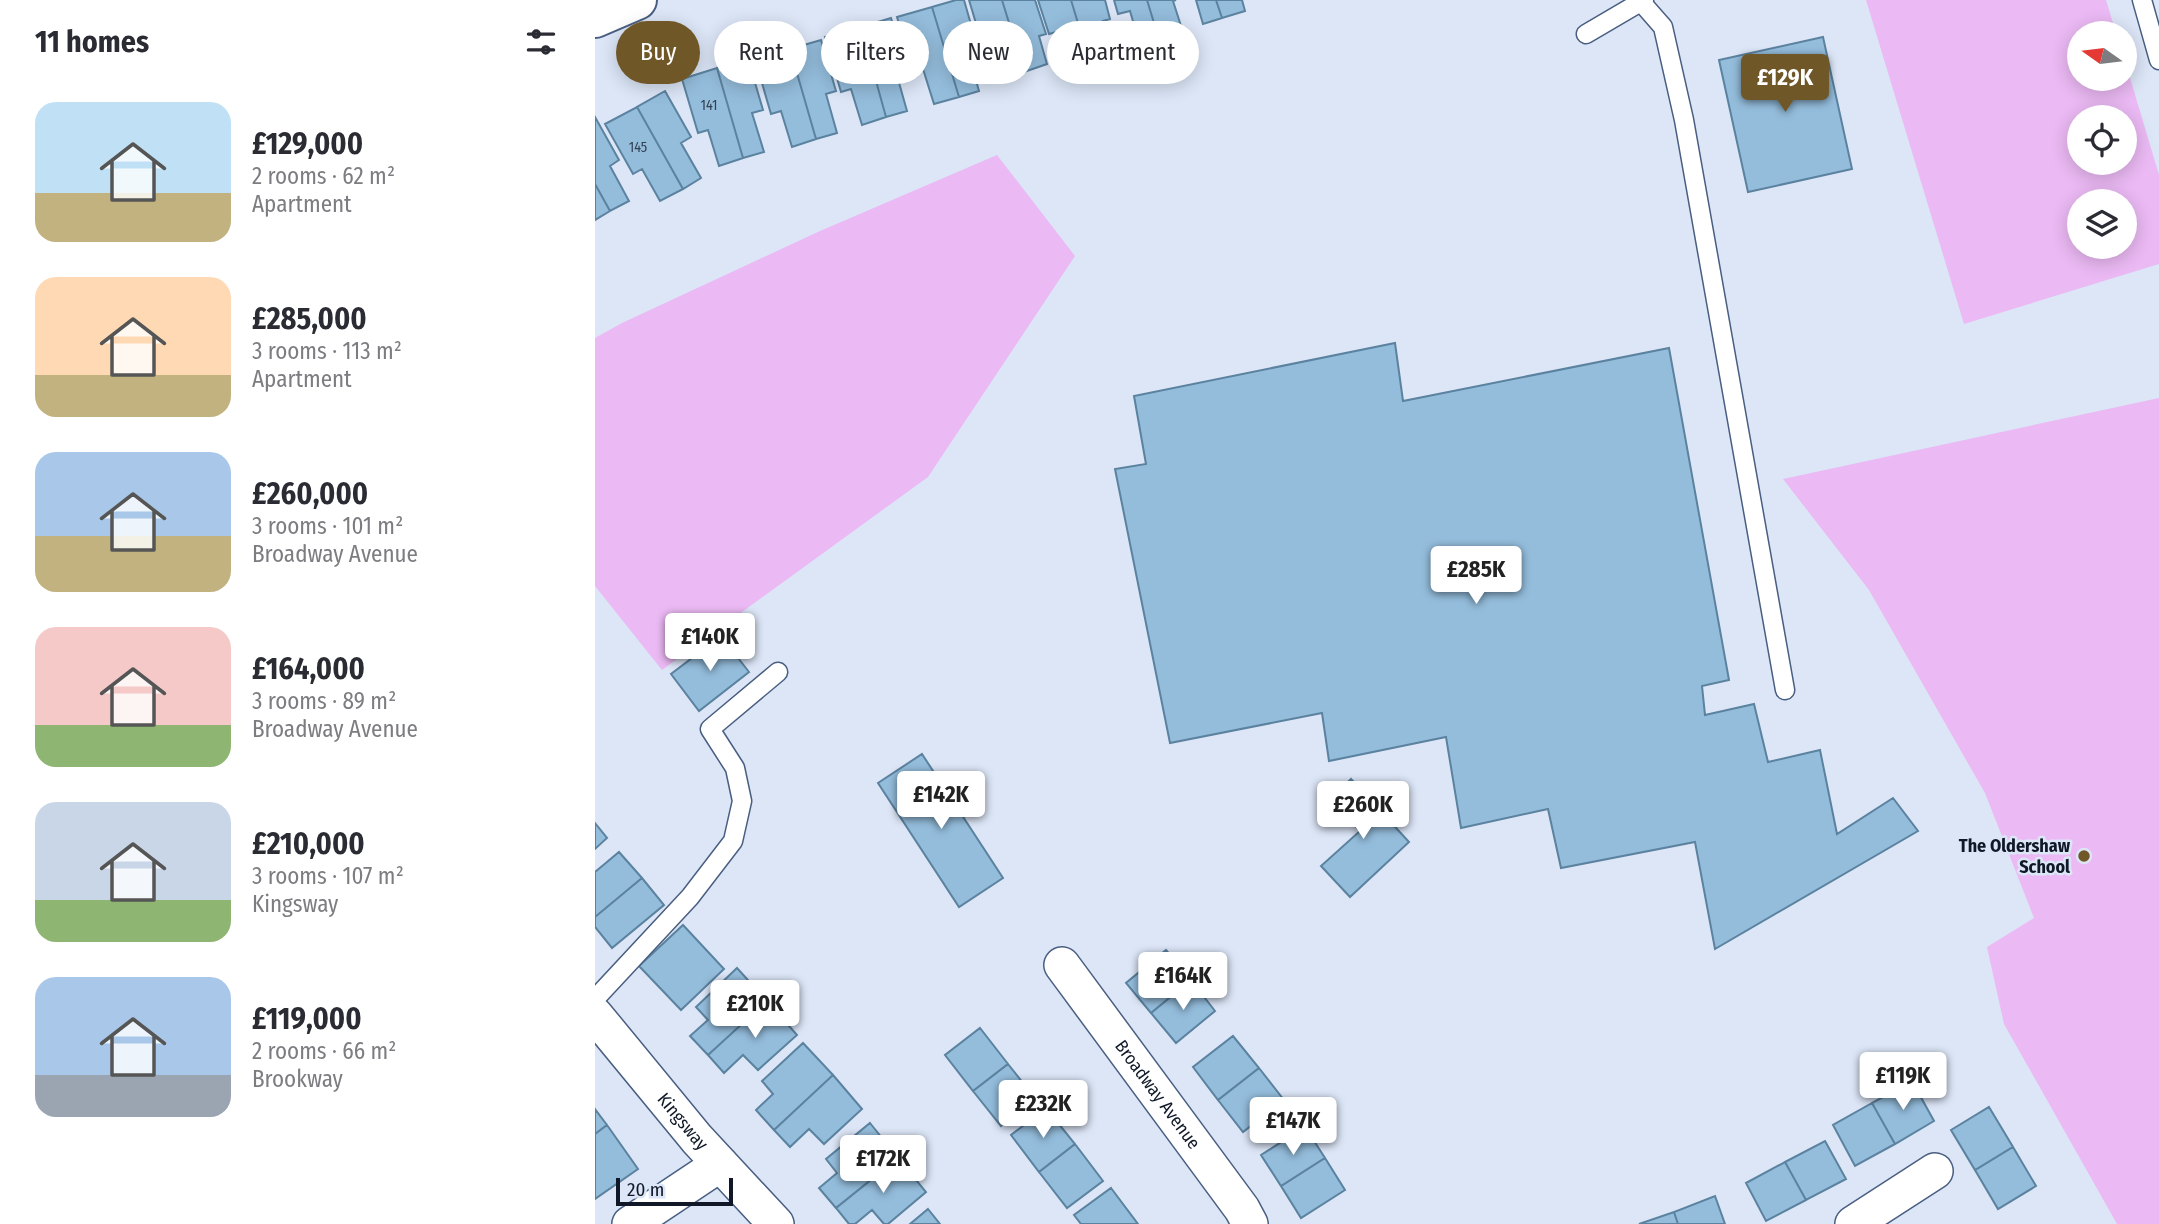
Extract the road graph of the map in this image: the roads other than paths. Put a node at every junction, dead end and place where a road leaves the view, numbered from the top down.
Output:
1 (637, 0) edge
2 (2142, 0) edge
3 (1643, 1) edge
4 (595, 18) edge
5 (1586, 34) dead end
6 (2159, 60) edge
7 (778, 672) dead end
8 (1785, 691) dead end
9 (1062, 965) dead end
10 (595, 999) edge
11 (595, 1015) edge
12 (720, 1164) junction
13 (1935, 1171) dead end
14 (630, 1224) edge
15 (776, 1224) edge
16 (1250, 1224) edge
17 (1853, 1224) edge

1 - 4 street
2 - 6 lane
3 - 5 lane
3 - 8 lane
7 - 10 lane
9 - 16 street, Broadway Avenue
11 - 12 street, Kingsway
12 - 14 street
12 - 15 street, Kingsway
13 - 17 street

